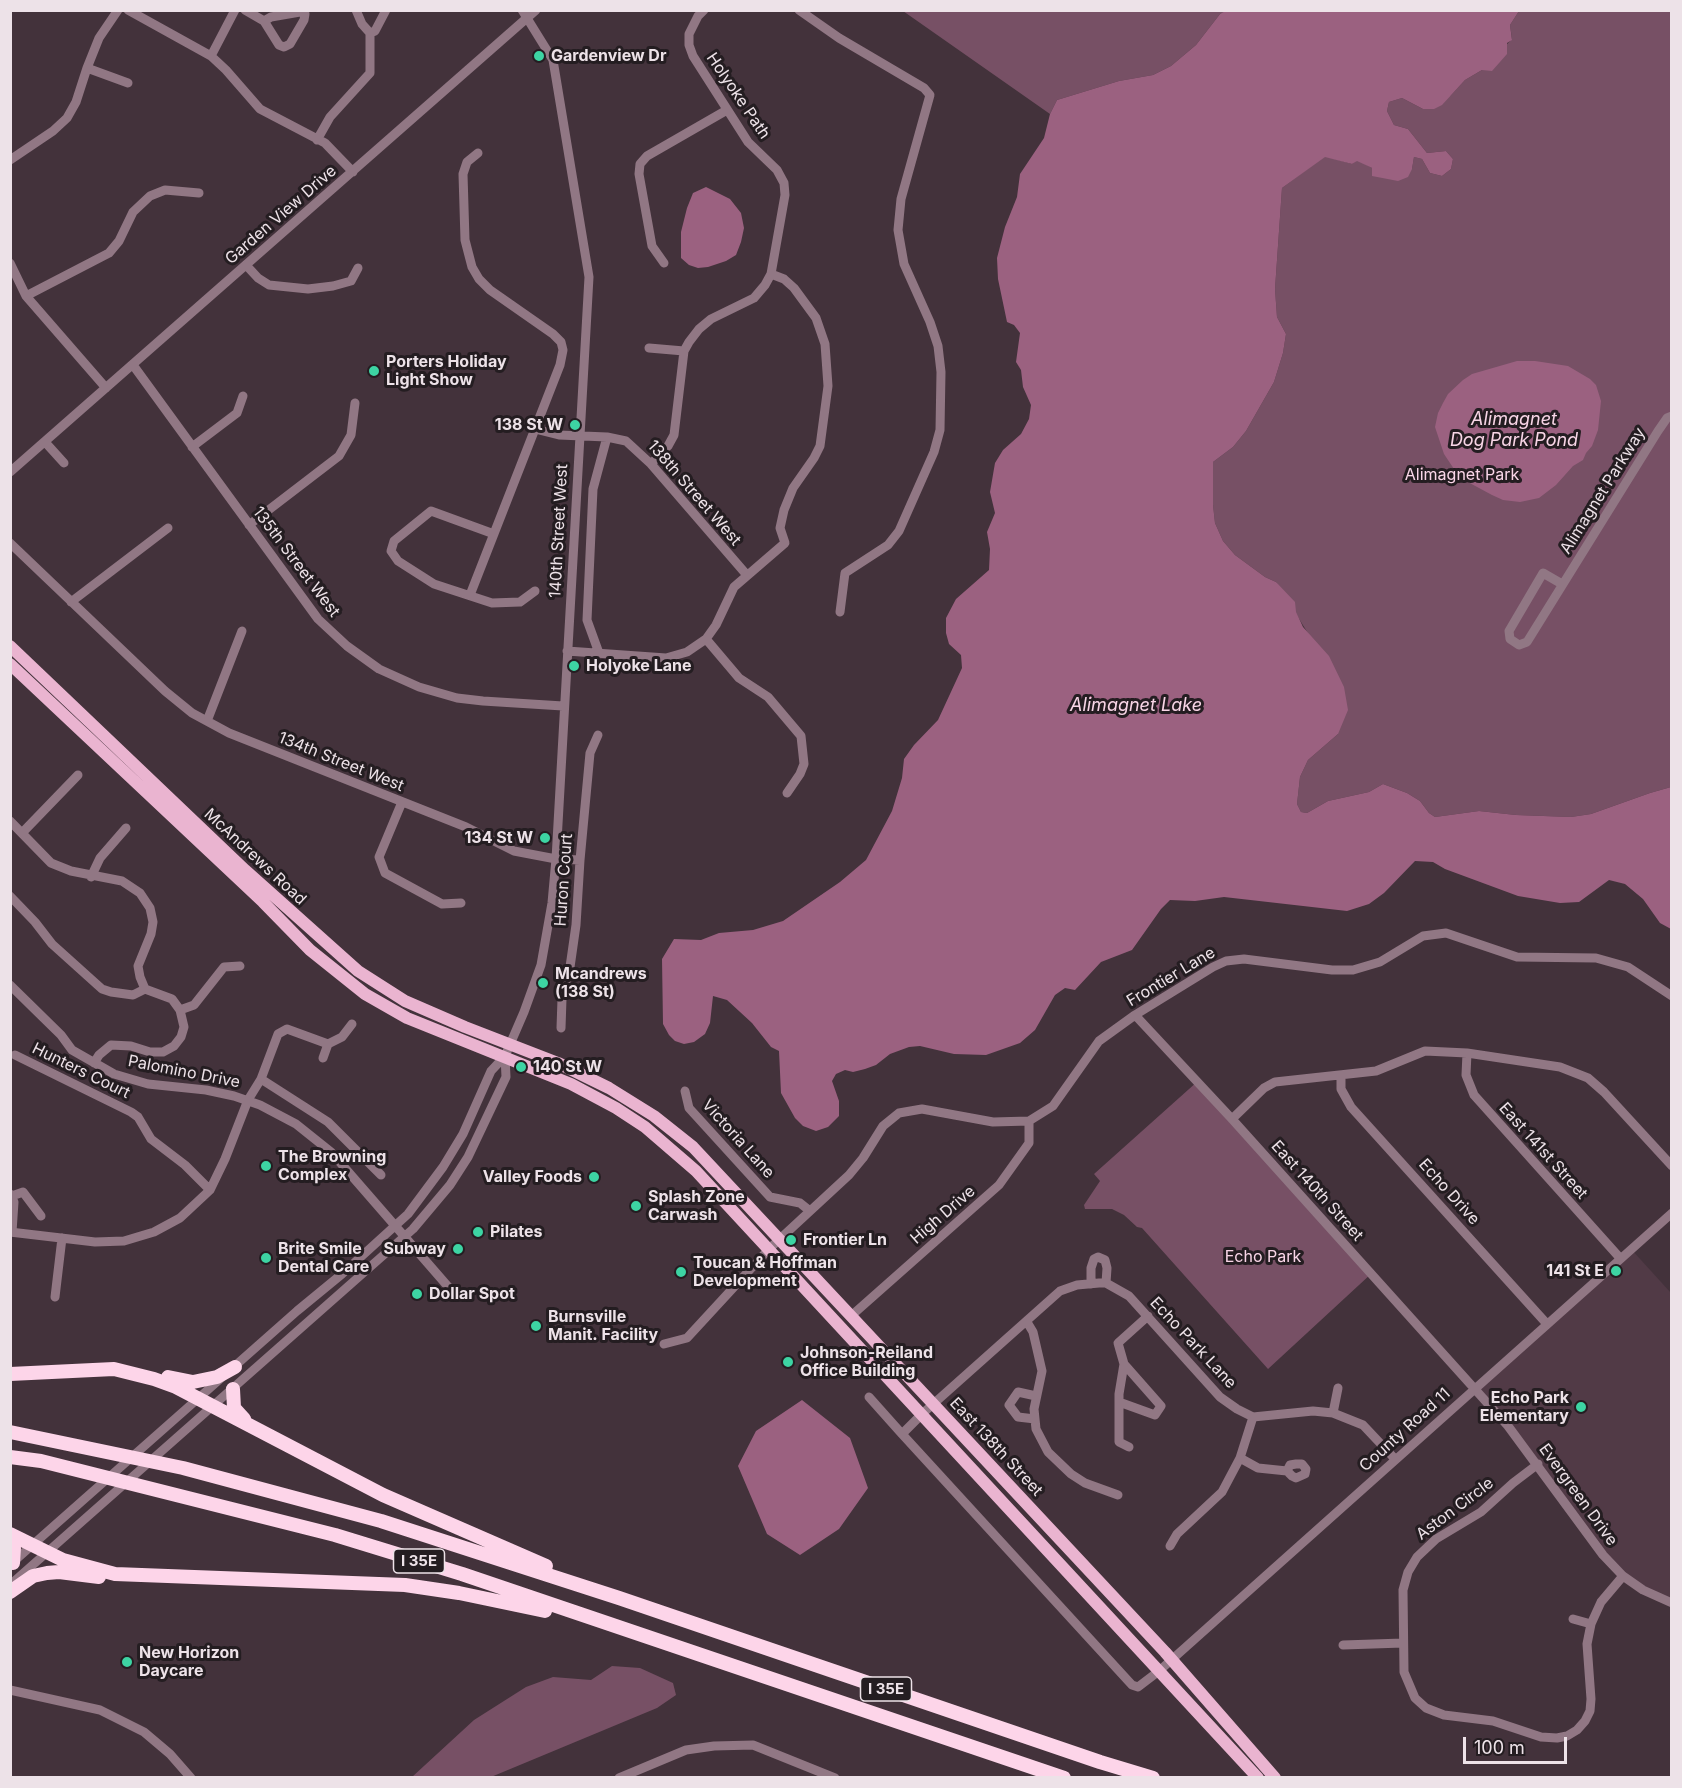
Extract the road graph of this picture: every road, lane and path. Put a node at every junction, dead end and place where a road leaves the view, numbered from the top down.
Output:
1 (118, 10) edge
2 (128, 10) edge
3 (235, 10) edge
4 (245, 10) edge
5 (356, 10) edge
6 (386, 10) edge
7 (536, 10) edge
8 (704, 10) edge
9 (799, 10) edge
10 (525, 14) edge
11 (264, 21) junction
12 (370, 33) junction
13 (211, 57) junction
14 (87, 68) junction
15 (128, 83) dead end
16 (727, 110) junction
17 (317, 140) junction
18 (478, 153) dead end
19 (10, 160) edge
20 (353, 172) junction
21 (199, 193) dead end
22 (10, 263) edge
23 (664, 263) dead end
24 (246, 265) junction
25 (358, 268) dead end
26 (771, 274) junction
27 (26, 296) junction
28 (650, 348) dead end
29 (684, 351) junction
30 (133, 365) junction
31 (106, 388) junction
32 (243, 396) dead end
33 (355, 403) dead end
34 (1671, 416) edge
35 (535, 429) junction
36 (579, 436) junction
37 (607, 437) junction
38 (45, 442) junction
39 (192, 447) junction
40 (64, 463) dead end
41 (651, 464) junction
42 (10, 472) edge
43 (249, 525) junction
44 (168, 528) dead end
45 (494, 534) junction
46 (10, 543) edge
47 (746, 574) junction
48 (1562, 584) junction
49 (535, 591) dead end
50 (470, 596) junction
51 (71, 602) junction
52 (840, 612) dead end
53 (242, 631) dead end
54 (705, 639) junction
55 (10, 646) edge
56 (567, 651) junction
57 (599, 653) junction
58 (10, 664) edge
59 (563, 706) junction
60 (207, 721) junction
61 (598, 735) dead end
62 (78, 775) dead end
63 (787, 793) dead end
64 (402, 802) junction
65 (10, 821) edge
66 (126, 828) dead end
67 (22, 833) junction
68 (556, 859) junction
69 (580, 860) junction
70 (91, 877) junction
71 (10, 896) edge
72 (461, 903) dead end
73 (240, 966) dead end
74 (10, 985) edge
75 (145, 989) junction
76 (1671, 996) edge
77 (180, 1010) junction
78 (1135, 1015) junction
79 (352, 1024) dead end
80 (561, 1028) dead end
81 (328, 1044) junction
82 (510, 1044) junction
83 (1467, 1053) junction
84 (15, 1055) dead end
85 (505, 1056) junction
86 (323, 1058) dead end
87 (94, 1063) junction
88 (1341, 1075) junction
89 (261, 1079) junction
90 (685, 1091) dead end
91 (248, 1100) junction
92 (1232, 1119) junction
93 (1029, 1121) junction
94 (1671, 1166) edge
95 (381, 1175) dead end
96 (210, 1190) junction
97 (11, 1195) edge
98 (810, 1211) junction
99 (1671, 1213) edge
100 (41, 1216) dead end
101 (396, 1226) junction
102 (11, 1232) edge
103 (405, 1237) junction
104 (62, 1238) junction
105 (779, 1239) junction
106 (769, 1248) junction
107 (1620, 1258) junction
108 (1091, 1284) junction
109 (1106, 1284) junction
110 (451, 1290) dead end
111 (55, 1297) dead end
112 (851, 1316) junction
113 (1148, 1317) junction
114 (1027, 1322) junction
115 (1547, 1324) junction
116 (664, 1344) dead end
117 (1124, 1364) junction
118 (235, 1367) junction
119 (122, 1371) junction
120 (10, 1374) edge
121 (1338, 1388) dead end
122 (233, 1389) junction
123 (1474, 1389) junction
124 (1036, 1396) junction
125 (869, 1397) dead end
126 (199, 1400) junction
127 (1119, 1402) junction
128 (934, 1404) junction
129 (213, 1407) junction
130 (1333, 1413) junction
131 (922, 1414) junction
132 (1253, 1417) junction
133 (1035, 1419) junction
134 (10, 1432) edge
135 (902, 1434) junction
136 (276, 1439) junction
137 (1129, 1447) dead end
138 (10, 1457) edge
139 (1240, 1458) junction
140 (1395, 1459) junction
141 (1538, 1464) junction
142 (1287, 1471) dead end
143 (1118, 1495) dead end
144 (10, 1534) edge
145 (10, 1540) edge
146 (32, 1545) junction
147 (1170, 1546) dead end
148 (49, 1552) junction
149 (12, 1564) edge
150 (115, 1574) junction
151 (1623, 1576) junction
152 (10, 1585) edge
153 (10, 1592) edge
154 (619, 1598) junction
155 (1671, 1603) edge
156 (1573, 1619) dead end
157 (1591, 1624) junction
158 (657, 1640) junction
159 (1403, 1643) junction
160 (1343, 1645) dead end
161 (1172, 1659) junction
162 (1159, 1671) junction
163 (10, 1690) edge
164 (1263, 1774) edge
165 (191, 1778) edge
166 (619, 1778) edge
167 (835, 1778) edge
168 (1064, 1778) edge
169 (1153, 1778) edge

1 - 14 street
2 - 13 street
3 - 13 street
4 - 11 street
5 - 12 street
6 - 12 street
7 - 10 street, Garden View Drive
8 - 16 street, Holyoke Path
9 - 52 street
10 - 20 street, Garden View Drive
10 - 36 street, 140th Street West
11 - 11 street
12 - 17 street
13 - 17 street
14 - 15 street
14 - 19 street
16 - 23 street
16 - 26 street, Holyoke Path
17 - 20 street
18 - 35 street
20 - 24 street, Garden View Drive
21 - 27 street
22 - 27 street
24 - 25 street
24 - 30 street, Garden View Drive
26 - 29 street, Holyoke Path
26 - 47 street
27 - 31 street
28 - 29 street
29 - 41 street, Holyoke Path
30 - 31 street, Garden View Drive
30 - 39 street, 135th Street West
31 - 38 street, Garden View Drive
32 - 39 street
33 - 43 street
34 - 48 street, Alimagnet Parkway
35 - 36 street, 138th Street West
35 - 45 street
36 - 37 street, 138th Street West
36 - 56 street, 140th Street West
37 - 41 street, 138th Street West
37 - 57 street
38 - 40 street
38 - 42 street, Garden View Drive
39 - 43 street, 135th Street West
41 - 47 street, 138th Street West
43 - 59 street, 135th Street West
44 - 51 street
45 - 50 street
45 - 50 street
46 - 51 street, 134th Street West
47 - 54 street
48 - 48 street, Alimagnet Parkway
49 - 50 street
51 - 60 street, 134th Street West
53 - 60 street
54 - 57 street
54 - 63 street
55 - 82 main road, McAndrews Road
56 - 57 street
56 - 59 street, 140th Street West
58 - 85 main road, McAndrews Road
59 - 68 street, 140th Street West
60 - 64 street, 134th Street West
61 - 69 street, Huron Court
62 - 67 street
64 - 68 street, 134th Street West
64 - 72 street
65 - 67 street
66 - 70 street
67 - 70 street
68 - 69 street, 134th Street West
68 - 82 street, 140th Street West
69 - 80 street, Huron Court
70 - 75 street
71 - 75 street
73 - 77 street
74 - 87 street, Palomino Drive
75 - 77 street
76 - 78 street, Frontier Lane
77 - 87 street
78 - 92 street, East 140th Street
78 - 93 street, Frontier Lane
79 - 81 street
81 - 86 street
81 - 89 street
82 - 85 street, 140th Street West
82 - 105 main road, East 138th Street
83 - 88 street
83 - 94 street
83 - 107 street, East 141st Street
84 - 96 street, Hunters Court
85 - 101 street
85 - 103 street
85 - 106 main road, East 138th Street
87 - 91 street, Palomino Drive
88 - 92 street
88 - 115 street, Echo Drive
89 - 91 street
89 - 95 street
90 - 98 street, Victoria Lane
91 - 96 street
91 - 101 street, Palomino Drive
92 - 123 street, East 140th Street
93 - 98 street
93 - 112 street, High Drive
96 - 104 street
97 - 100 street
97 - 102 street
98 - 105 street
99 - 107 street, County Road 11
101 - 103 street, Palomino Drive
101 - 118 street
102 - 104 street
103 - 110 street, Palomino Drive
103 - 122 street
104 - 111 street
105 - 106 street
105 - 112 main road, East 138th Street
106 - 116 street
106 - 131 main road, East 138th Street
107 - 115 street, County Road 11
108 - 109 street, Echo Park Lane
108 - 109 street
108 - 114 street, Echo Park Lane
109 - 113 street, Echo Park Lane
112 - 128 main road, East 138th Street
113 - 117 street
113 - 132 street, Echo Park Lane
114 - 124 street
114 - 128 street, Echo Park Lane
115 - 123 street, County Road 11
117 - 127 street
117 - 127 street
118 - 119 highway
118 - 126 street
119 - 120 highway
119 - 126 highway
121 - 130 street
122 - 129 street
122 - 136 highway
123 - 140 street, County Road 11
123 - 141 street, Evergreen Drive
124 - 133 street
124 - 133 street
125 - 135 street
126 - 129 highway
126 - 146 street
127 - 137 street
128 - 131 street, Echo Park Lane
128 - 161 main road, East 138th Street
129 - 136 highway
129 - 148 street
130 - 132 street
130 - 140 street
131 - 135 street, Echo Park Lane
131 - 162 main road, East 138th Street
132 - 139 street
133 - 143 street
134 - 154 highway, I 35E
135 - 162 street, County Road 11
136 - 154 highway
138 - 158 highway, I 35E
139 - 142 street
139 - 147 street
140 - 161 street, County Road 11
141 - 151 street, Evergreen Drive
141 - 159 street, Aston Circle
144 - 146 highway
145 - 149 highway
146 - 148 highway
146 - 149 street
148 - 150 highway
148 - 152 street
150 - 153 highway
150 - 158 highway
151 - 155 street, Evergreen Drive
151 - 157 street, Aston Circle
154 - 169 highway, I 35E
156 - 157 street
157 - 159 street, Aston Circle
158 - 168 highway, I 35E
159 - 160 street
161 - 162 street, County Road 11
161 - 164 main road, East 138th Street
162 - 164 main road, East 138th Street
163 - 165 street
166 - 167 street

